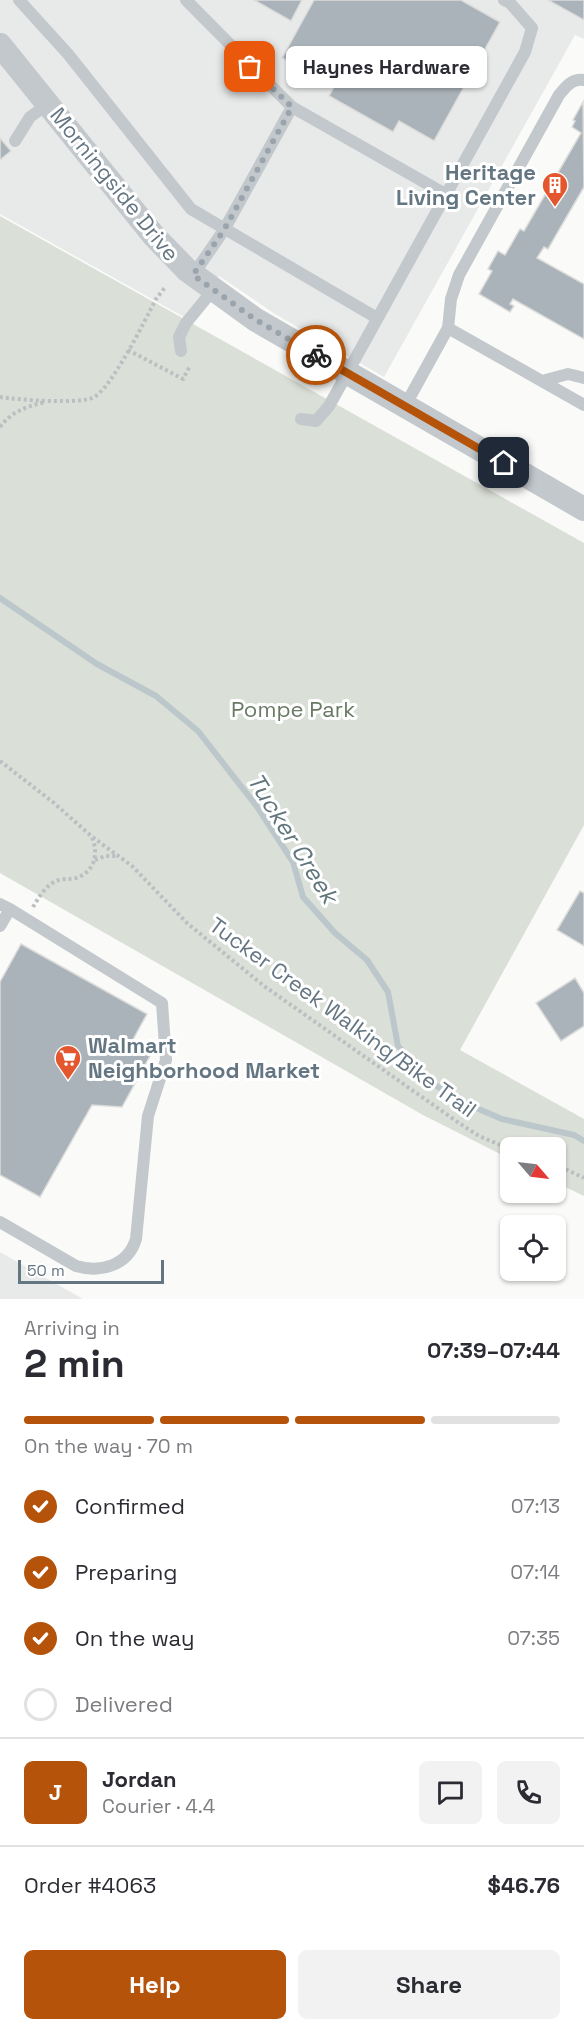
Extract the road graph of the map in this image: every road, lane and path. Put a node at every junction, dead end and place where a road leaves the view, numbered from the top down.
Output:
1 (20, 0) edge
2 (186, 0) edge
3 (504, 0) edge
4 (0, 45) edge
5 (584, 80) edge
6 (48, 104) junction
7 (292, 107) junction
8 (15, 141) dead end
9 (447, 195) junction
10 (224, 230) junction
11 (193, 275) junction
12 (166, 286) dead end
13 (213, 290) junction
14 (378, 318) junction
15 (448, 328) junction
16 (128, 350) junction
17 (181, 351) dead end
18 (190, 366) dead end
19 (347, 373) junction
20 (584, 378) edge
21 (542, 381) junction
22 (0, 397) edge
23 (53, 400) junction
24 (584, 405) edge
25 (405, 406) junction
26 (301, 419) dead end
27 (0, 427) edge
28 (584, 509) edge
29 (0, 760) edge
30 (91, 836) junction
31 (118, 856) junction
32 (95, 861) junction
33 (5, 907) edge
34 (33, 908) dead end
35 (0, 926) edge
36 (500, 1145) edge
37 (566, 1169) edge
38 (584, 1178) edge
39 (0, 1222) edge

1 - 10 lane
2 - 7 lane
3 - 9 lane
4 - 6 street, Morningside Drive
5 - 15 lane
6 - 8 lane
6 - 11 street, Morningside Drive
7 - 9 lane
7 - 10 lane
9 - 14 lane
10 - 11 lane
10 - 14 lane
11 - 13 street, Morningside Drive
12 - 16 path
13 - 17 lane
13 - 19 street, Morningside Drive
14 - 19 lane
15 - 21 lane
15 - 25 lane
16 - 18 path
16 - 23 path
19 - 25 street, Morningside Drive
19 - 26 lane
20 - 21 lane
21 - 24 lane
22 - 23 path
23 - 27 path
25 - 28 street, Morningside Drive
29 - 30 path, Tucker Creek Walking/Bike Trail
30 - 31 path, Tucker Creek Walking/Bike Trail
30 - 32 path
31 - 32 path
31 - 36 path, Tucker Creek Walking/Bike Trail
32 - 34 path
33 - 35 lane
33 - 39 lane
37 - 38 path

